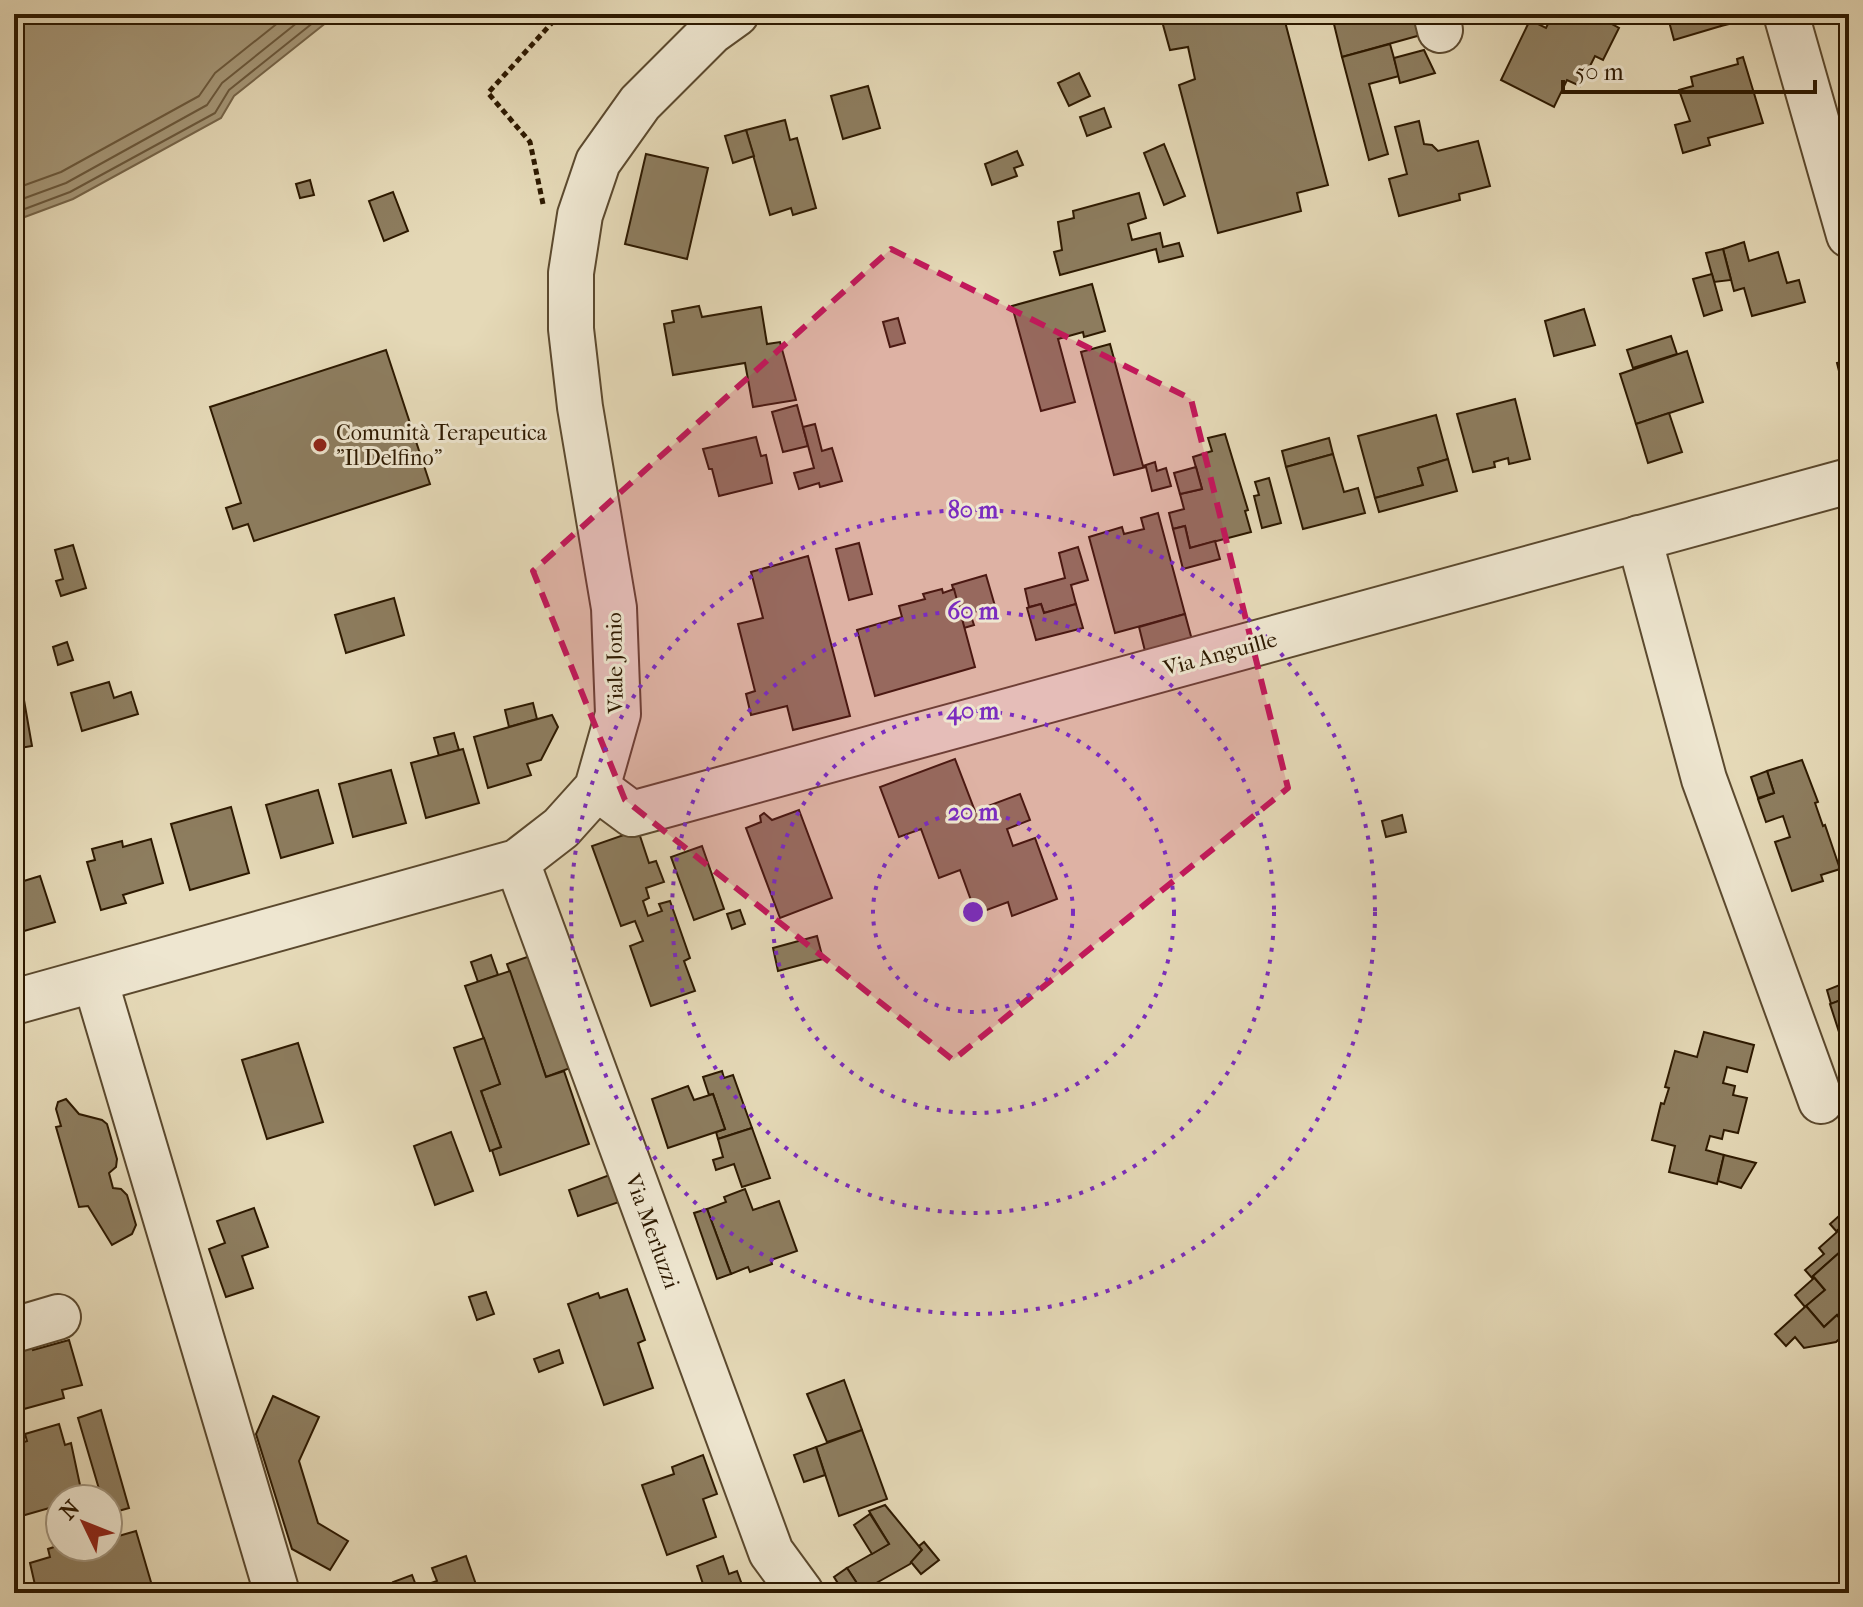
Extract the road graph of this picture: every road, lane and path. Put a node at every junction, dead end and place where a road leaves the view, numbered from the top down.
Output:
1 (560, 14) edge
2 (736, 14) edge
3 (1786, 14) edge
4 (488, 93) dead end
5 (1849, 235) edge
6 (1849, 481) edge
7 (1639, 538) junction
8 (597, 788) junction
9 (517, 862) junction
10 (95, 980) junction
11 (14, 1002) edge
12 (1821, 1101) dead end
13 (58, 1317) dead end
14 (14, 1330) edge
15 (277, 1593) edge
16 (801, 1593) edge

1 - 4 path
2 - 8 street, Viale Jonio
3 - 5 street
6 - 7 street, Via Anguille
7 - 8 street, Via Anguille
7 - 12 street
8 - 9 street, Viale Jonio
9 - 10 street, Viale Jonio
9 - 16 street, Via Merluzzi
10 - 11 street, Viale Jonio
10 - 15 street
13 - 14 street

